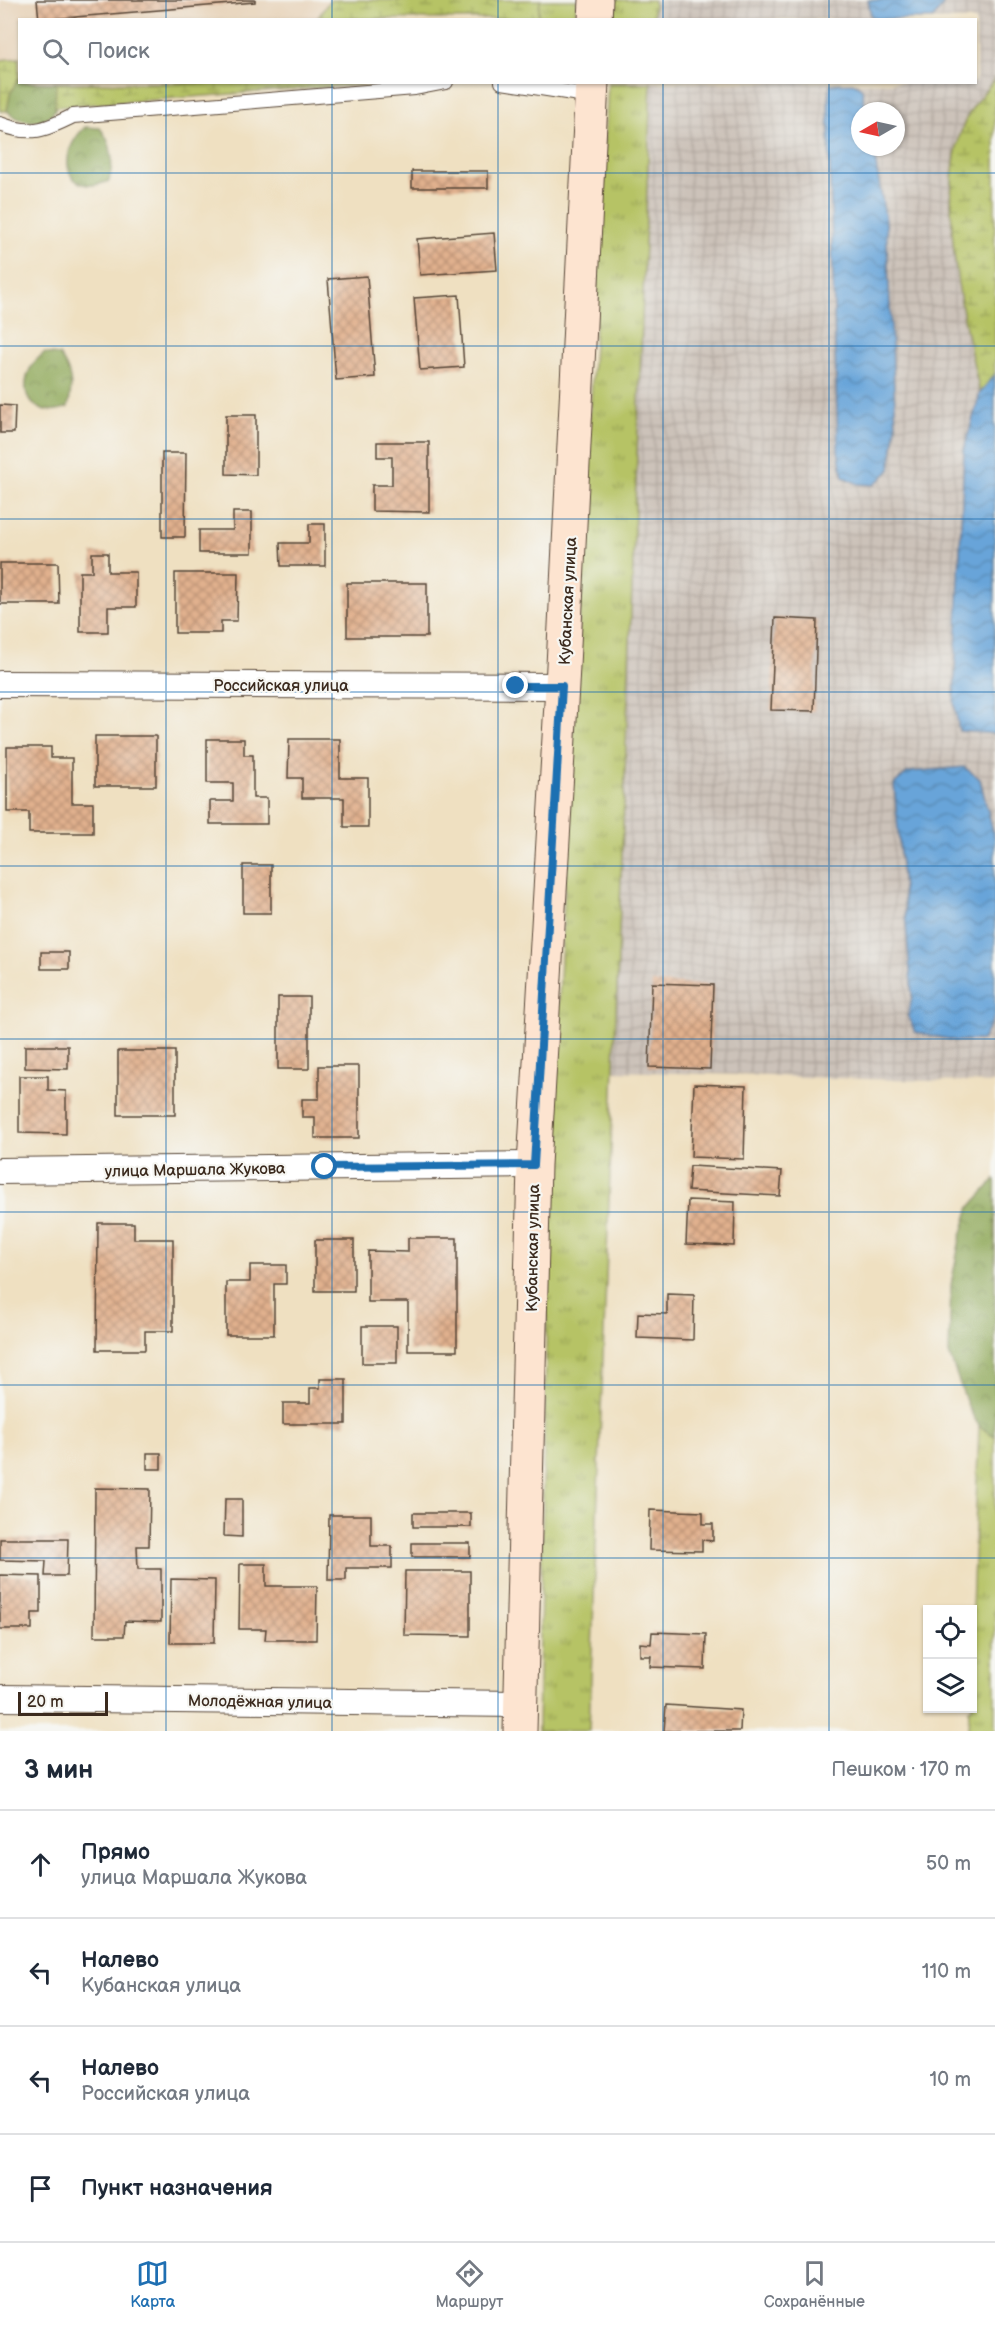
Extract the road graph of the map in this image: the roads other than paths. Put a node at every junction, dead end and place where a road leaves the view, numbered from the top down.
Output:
1 (596, 0) edge
2 (595, 18) edge
3 (436, 84) edge
4 (528, 84) edge
5 (592, 89) edge
6 (0, 124) edge
7 (0, 684) edge
8 (562, 686) junction
9 (534, 1165) junction
10 (0, 1171) edge
11 (0, 1698) edge
12 (520, 1718) edge

1 - 2 street
3 - 6 lane
4 - 5 lane
5 - 8 street, Кубанская улица
7 - 8 street, Российская улица
8 - 9 street, Кубанская улица
9 - 10 street, улица Маршала Жукова
9 - 12 street, Кубанская улица
11 - 12 street, Молодёжная улица

